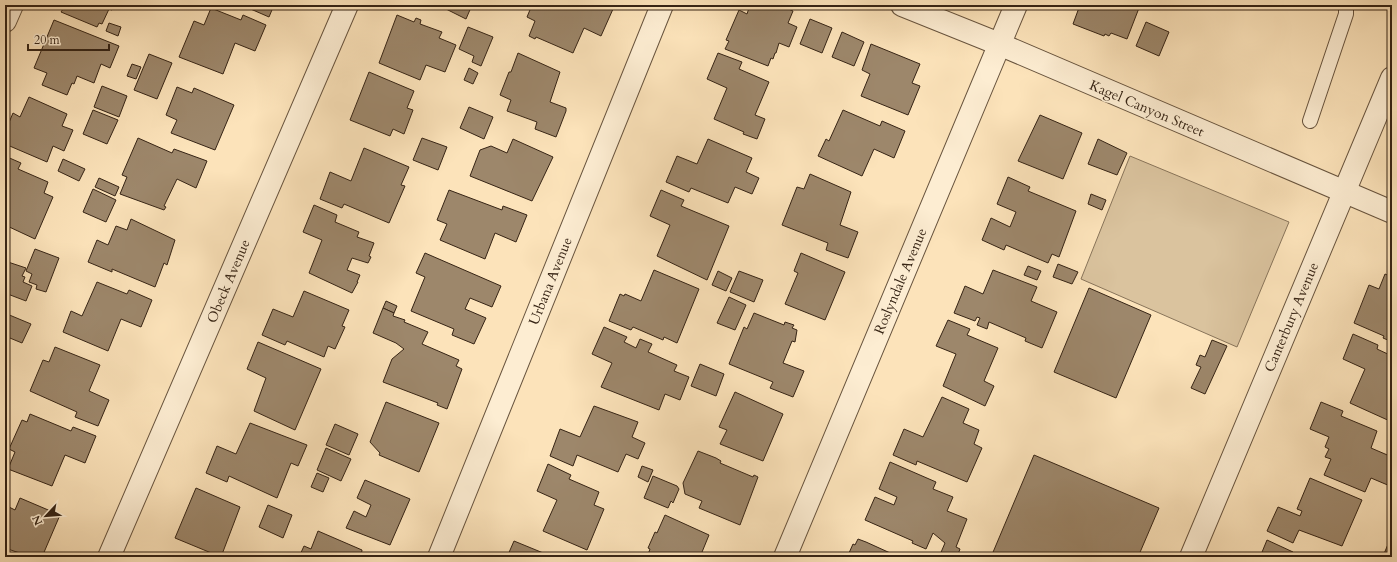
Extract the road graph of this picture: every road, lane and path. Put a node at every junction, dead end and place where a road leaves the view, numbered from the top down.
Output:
1 (12, 5) edge
2 (347, 5) edge
3 (662, 5) edge
4 (902, 5) edge
5 (1016, 5) edge
6 (1346, 5) edge
7 (5, 21) edge
8 (999, 44) junction
9 (1392, 78) edge
10 (1310, 121) dead end
11 (1343, 192) junction
12 (1392, 212) edge
13 (110, 557) edge
14 (438, 557) edge
15 (785, 557) edge
16 (1191, 557) edge

1 - 7 street
2 - 13 street, Obeck Avenue
3 - 14 street, Urbana Avenue
4 - 8 street, Kagel Canyon Street
5 - 8 street, Roslyndale Avenue
6 - 10 lane
8 - 11 street, Kagel Canyon Street
8 - 15 street, Roslyndale Avenue
9 - 11 street, Canterbury Avenue
11 - 12 street, Kagel Canyon Street
11 - 16 street, Canterbury Avenue

